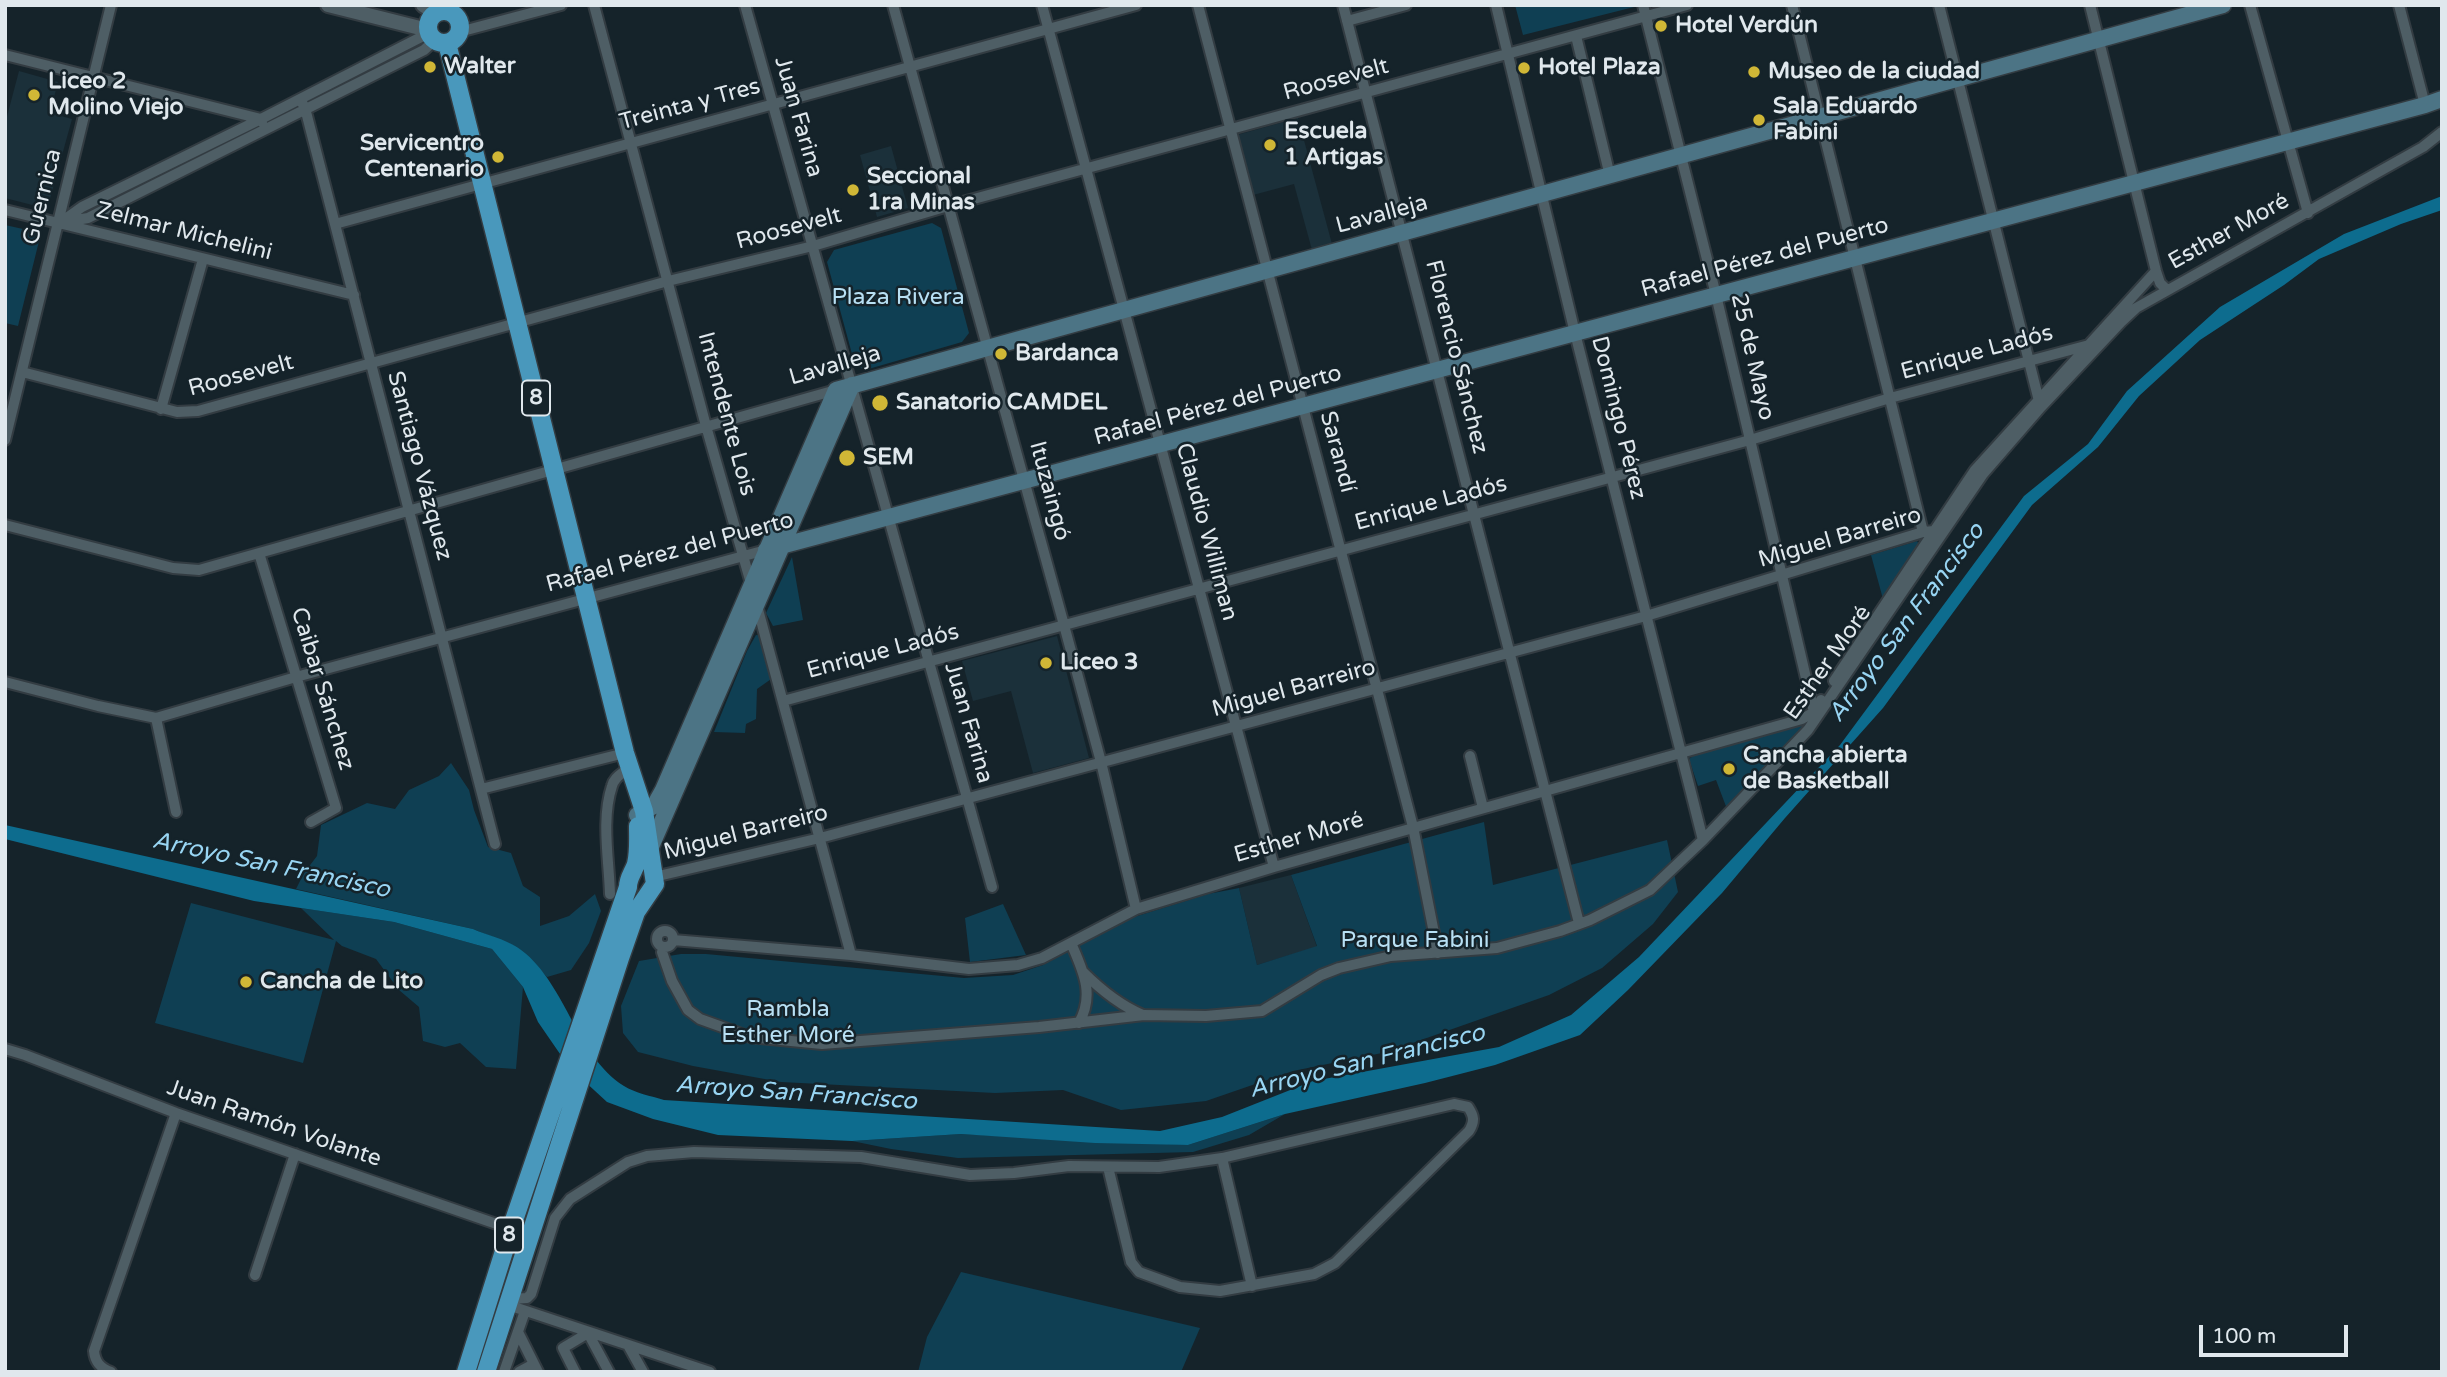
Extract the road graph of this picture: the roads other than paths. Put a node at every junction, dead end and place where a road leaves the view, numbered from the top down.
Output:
1 (111, 5) edge
2 (328, 5) edge
3 (561, 5) edge
4 (594, 5) edge
5 (745, 5) edge
6 (892, 5) edge
7 (1042, 5) edge
8 (1136, 5) edge
9 (1198, 5) edge
10 (1343, 5) edge
11 (1406, 5) edge
12 (1496, 5) edge
13 (1686, 5) edge
14 (1792, 5) edge
15 (1939, 5) edge
16 (2090, 5) edge
17 (2223, 5) edge
18 (2250, 5) edge
19 (2399, 5) edge
20 (1644, 10) edge
21 (439, 21) edge
22 (1348, 21) junction
23 (1048, 29) junction
24 (1576, 36) junction
25 (2098, 40) junction
26 (5, 55) edge
27 (1508, 55) junction
28 (910, 66) junction
29 (94, 78) junction
30 (1958, 79) junction
31 (1366, 93) junction
32 (2442, 99) edge
33 (303, 104) junction
34 (773, 104) junction
35 (2425, 105) junction
36 (1820, 117) junction
37 (263, 124) junction
38 (1231, 130) junction
39 (2442, 132) edge
40 (631, 142) junction
41 (2288, 142) junction
42 (1680, 156) junction
43 (1086, 170) junction
44 (1610, 176) junction
45 (482, 183) junction
46 (2134, 183) junction
47 (1542, 194) junction
48 (948, 206) junction
49 (5, 210) edge
50 (2308, 213) junction
51 (1994, 221) junction
52 (59, 223) junction
53 (335, 224) junction
54 (1402, 233) junction
55 (813, 246) junction
56 (1855, 258) junction
57 (203, 259) junction
58 (1268, 270) junction
59 (2156, 271) junction
60 (668, 281) junction
61 (2167, 290) junction
62 (354, 295) junction
63 (1716, 295) junction
64 (1124, 310) junction
65 (517, 323) junction
66 (1575, 333) junction
67 (2089, 345) junction
68 (987, 347) junction
69 (2029, 361) junction
70 (370, 362) junction
71 (1437, 370) junction
72 (22, 372) junction
73 (844, 387) junction
74 (1890, 398) junction
75 (2040, 403) junction
76 (1303, 406) junction
77 (161, 409) junction
78 (706, 426) junction
79 (5, 440) edge
80 (1750, 440) junction
81 (1160, 444) junction
82 (554, 469) junction
83 (1612, 478) junction
84 (1024, 482) junction
85 (410, 512) junction
86 (1475, 514) junction
87 (889, 517) junction
88 (5, 525) edge
89 (1933, 533) junction
90 (774, 548) junction
91 (1341, 551) junction
92 (259, 554) junction
93 (744, 557) junction
94 (1782, 576) junction
95 (752, 584) junction
96 (1199, 589) junction
97 (586, 599) junction
98 (757, 603) junction
99 (1646, 616) junction
100 (1064, 625) junction
101 (442, 638) junction
102 (1510, 653) junction
103 (929, 661) junction
104 (296, 677) junction
105 (5, 682) edge
106 (1377, 688) junction
107 (783, 701) junction
108 (1816, 714) junction
109 (156, 718) junction
110 (1237, 726) junction
111 (1681, 754) junction
112 (1470, 756) dead end
113 (626, 762) junction
114 (682, 762) junction
115 (1101, 762) junction
116 (481, 789) junction
117 (1546, 792) junction
118 (967, 798) junction
119 (1483, 808) junction
120 (176, 812) dead end
121 (641, 813) junction
122 (311, 822) dead end
123 (1413, 827) junction
124 (820, 838) junction
125 (1703, 840) junction
126 (495, 844) dead end
127 (650, 849) junction
128 (1274, 867) junction
129 (653, 876) junction
130 (630, 881) junction
131 (992, 887) dead end
132 (610, 894) dead end
133 (647, 895) junction
134 (1136, 909) junction
135 (1579, 923) junction
136 (1071, 943) junction
137 (613, 953) junction
138 (1438, 953) junction
139 (851, 955) junction
140 (1083, 972) junction
141 (1144, 1015) junction
142 (1079, 1023) junction
143 (5, 1049) edge
144 (176, 1113) junction
145 (295, 1154) junction
146 (1222, 1158) junction
147 (1108, 1167) junction
148 (511, 1228) junction
149 (530, 1233) junction
150 (255, 1275) dead end
151 (1252, 1286) junction
152 (514, 1305) junction
153 (518, 1332) junction
154 (588, 1332) junction
155 (628, 1345) junction
156 (670, 1359) junction
157 (536, 1368) edge
158 (111, 1372) edge
159 (466, 1372) edge
160 (486, 1372) edge
161 (504, 1372) edge
162 (519, 1372) edge
163 (575, 1372) edge
164 (609, 1372) edge
165 (643, 1372) edge
166 (677, 1372) edge
167 (710, 1372) edge

1 - 29 street, Guernica
2 - 21 street
3 - 21 street
4 - 40 street, Intendente Lois
5 - 34 street, Juan Farina
6 - 28 street, Ituzaingó
7 - 23 street, Claudio Williman
8 - 23 street, Treinta y Tres
9 - 38 street, Sarandí
10 - 22 street, Florencio Sánchez
11 - 22 street
12 - 27 street, Domingo Pérez
13 - 20 street, Roosevelt
14 - 36 street
15 - 30 street
16 - 25 street
17 - 25 main road, Lavalleja
18 - 41 street
19 - 35 street
20 - 24 street, Roosevelt
20 - 42 street, 25 de Mayo
21 - 33 street
21 - 45 highway, 8
22 - 31 street, Florencio Sánchez
23 - 28 street, Treinta y Tres
23 - 43 street, Claudio Williman
24 - 27 street, Roosevelt
24 - 44 street
25 - 30 main road, Lavalleja
25 - 46 street
26 - 29 street
27 - 31 street, Roosevelt
27 - 47 street, Domingo Pérez
28 - 34 street, Treinta y Tres
28 - 48 street, Ituzaingó
29 - 37 street
29 - 52 street, Guernica
30 - 36 main road, Lavalleja
30 - 51 street
31 - 38 street, Roosevelt
31 - 54 street, Florencio Sánchez
32 - 35 main road, Rafael Pérez del Puerto
33 - 37 street
33 - 53 street, Santiago Vázquez
34 - 40 street, Treinta y Tres
34 - 55 street, Juan Farina
35 - 41 main road, Rafael Pérez del Puerto
36 - 42 main road, Lavalleja
36 - 56 street
37 - 52 street
38 - 43 street, Roosevelt
38 - 58 street, Sarandí
39 - 50 street, Esther Moré
40 - 45 street, Treinta y Tres
40 - 60 street, Intendente Lois
41 - 46 main road, Rafael Pérez del Puerto
41 - 50 street
42 - 44 main road, Lavalleja
42 - 63 street, 25 de Mayo
43 - 48 street, Roosevelt
43 - 64 street, Claudio Williman
44 - 47 main road, Lavalleja
45 - 53 street, Treinta y Tres
45 - 65 highway, 8
46 - 51 main road, Rafael Pérez del Puerto
46 - 59 street
47 - 54 main road, Lavalleja
47 - 66 street, Domingo Pérez
48 - 55 street, Roosevelt
48 - 68 street, Ituzaingó
49 - 52 street, Zelmar Michelini
50 - 61 street, Esther Moré
51 - 56 main road, Rafael Pérez del Puerto
51 - 69 street
52 - 57 street, Zelmar Michelini
52 - 72 street, Guernica
53 - 62 street, Santiago Vázquez
54 - 58 main road, Lavalleja
54 - 71 street, Florencio Sánchez
55 - 60 street, Roosevelt
55 - 73 street, Juan Farina
56 - 63 main road, Rafael Pérez del Puerto
56 - 74 street
57 - 62 street, Zelmar Michelini
57 - 77 street
58 - 64 main road, Lavalleja
58 - 76 street, Sarandí
59 - 61 street
59 - 67 street, Esther Moré
60 - 65 street, Roosevelt
60 - 78 street, Intendente Lois
61 - 75 street, Esther Moré
62 - 70 street, Santiago Vázquez
63 - 66 main road, Rafael Pérez del Puerto
63 - 80 street, 25 de Mayo
64 - 68 main road, Lavalleja
64 - 81 street, Claudio Williman
65 - 70 street, Roosevelt
65 - 82 highway, 8
66 - 71 main road, Rafael Pérez del Puerto
66 - 83 street, Domingo Pérez
67 - 69 street, Enrique Ladós
67 - 75 street, Esther Moré
68 - 73 main road, Lavalleja
68 - 84 street, Ituzaingó
69 - 74 street, Enrique Ladós
69 - 75 street
70 - 77 street, Roosevelt
70 - 85 street, Santiago Vázquez
71 - 76 main road, Rafael Pérez del Puerto
71 - 86 street, Florencio Sánchez
72 - 77 street, Roosevelt
72 - 79 street, Guernica
73 - 78 street, Lavalleja
73 - 87 street, Juan Farina
73 - 90 main road
74 - 80 street, Enrique Ladós
74 - 89 street
75 - 89 street, Esther Moré
76 - 81 main road, Rafael Pérez del Puerto
76 - 91 street, Sarandí
78 - 82 street, Lavalleja
78 - 93 street, Intendente Lois
80 - 83 street, Enrique Ladós
80 - 94 street, 25 de Mayo
81 - 84 main road, Rafael Pérez del Puerto
81 - 96 street, Claudio Williman
82 - 85 street, Lavalleja
82 - 97 highway, 8
83 - 86 street, Enrique Ladós
83 - 99 street, Domingo Pérez
84 - 87 main road, Rafael Pérez del Puerto
84 - 100 street, Ituzaingó
85 - 92 street, Lavalleja
85 - 101 street, Santiago Vázquez
86 - 91 street, Enrique Ladós
86 - 102 street, Florencio Sánchez
87 - 90 main road, Rafael Pérez del Puerto
87 - 103 street, Juan Farina
88 - 92 street, Lavalleja
89 - 94 street, Miguel Barreiro
89 - 108 street, Esther Moré
90 - 93 street, Rafael Pérez del Puerto
90 - 95 main road
90 - 98 main road
91 - 96 street, Enrique Ladós
91 - 106 street, Sarandí
92 - 104 street, Caibar Sánchez
93 - 95 street, Intendente Lois
93 - 97 street, Rafael Pérez del Puerto
94 - 99 street, Miguel Barreiro
94 - 108 street, 25 de Mayo
95 - 98 street, Intendente Lois
95 - 114 main road
96 - 100 street, Enrique Ladós
96 - 110 street, Claudio Williman
97 - 101 street, Rafael Pérez del Puerto
97 - 113 highway, 8
98 - 107 street, Intendente Lois
98 - 114 main road
99 - 102 street, Miguel Barreiro
99 - 111 street, Domingo Pérez
100 - 103 street, Enrique Ladós
100 - 115 street, Ituzaingó
101 - 104 street, Rafael Pérez del Puerto
101 - 116 street, Santiago Vázquez
102 - 106 street, Miguel Barreiro
102 - 117 street, Florencio Sánchez
103 - 107 street, Enrique Ladós
103 - 118 street, Juan Farina
104 - 109 street, Rafael Pérez del Puerto
104 - 122 street, Caibar Sánchez
105 - 109 street, Rafael Pérez del Puerto
106 - 110 street, Miguel Barreiro
106 - 123 street, Sarandí
107 - 124 street, Intendente Lois
108 - 111 street, Esther Moré
108 - 125 street, Esther Moré
109 - 120 street
110 - 115 street, Miguel Barreiro
110 - 128 street, Claudio Williman
111 - 117 street, Esther Moré
111 - 125 street, Domingo Pérez
112 - 119 street
113 - 116 street
113 - 121 highway, 8
113 - 132 street
114 - 121 main road
114 - 127 main road
115 - 118 street, Miguel Barreiro
115 - 134 street, Ituzaingó
116 - 126 street, Santiago Vázquez
117 - 119 street, Esther Moré
117 - 135 street, Florencio Sánchez
118 - 124 street, Miguel Barreiro
118 - 131 street, Juan Farina
119 - 123 street, Esther Moré
121 - 127 highway, 8
121 - 130 highway, 8
123 - 128 street, Esther Moré
123 - 138 street, Sarandí
124 - 129 street, Miguel Barreiro
124 - 139 street, Intendente Lois
125 - 135 street, Esther Moré
127 - 129 highway, 8
128 - 134 street, Esther Moré
129 - 130 highway
129 - 133 highway, 8
130 - 133 highway
130 - 137 highway, 8
133 - 137 highway, 8
134 - 136 street, Esther Moré
135 - 138 street, Esther Moré
136 - 139 street, Esther Moré
136 - 140 street, Esther Moré
137 - 148 highway, 8
137 - 149 highway, 8
138 - 141 street, Esther Moré
139 - 142 street, Esther Moré
140 - 141 street, Esther Moré
140 - 142 street, Esther Moré
141 - 142 street, Esther Moré
143 - 144 street, Juan Ramón Volante
144 - 145 street, Juan Ramón Volante
144 - 158 street
145 - 148 street, Juan Ramón Volante
145 - 150 street
146 - 147 street
146 - 151 street
146 - 151 street
147 - 151 street
147 - 152 street
148 - 149 street, Juan Ramón Volante
148 - 159 highway, 8
149 - 152 highway, 8
152 - 153 street
152 - 154 street
152 - 160 highway, 8
153 - 157 street
153 - 161 street
154 - 155 street
154 - 163 street
154 - 164 street
155 - 156 street
155 - 165 street
156 - 166 street
156 - 167 street
157 - 162 street

